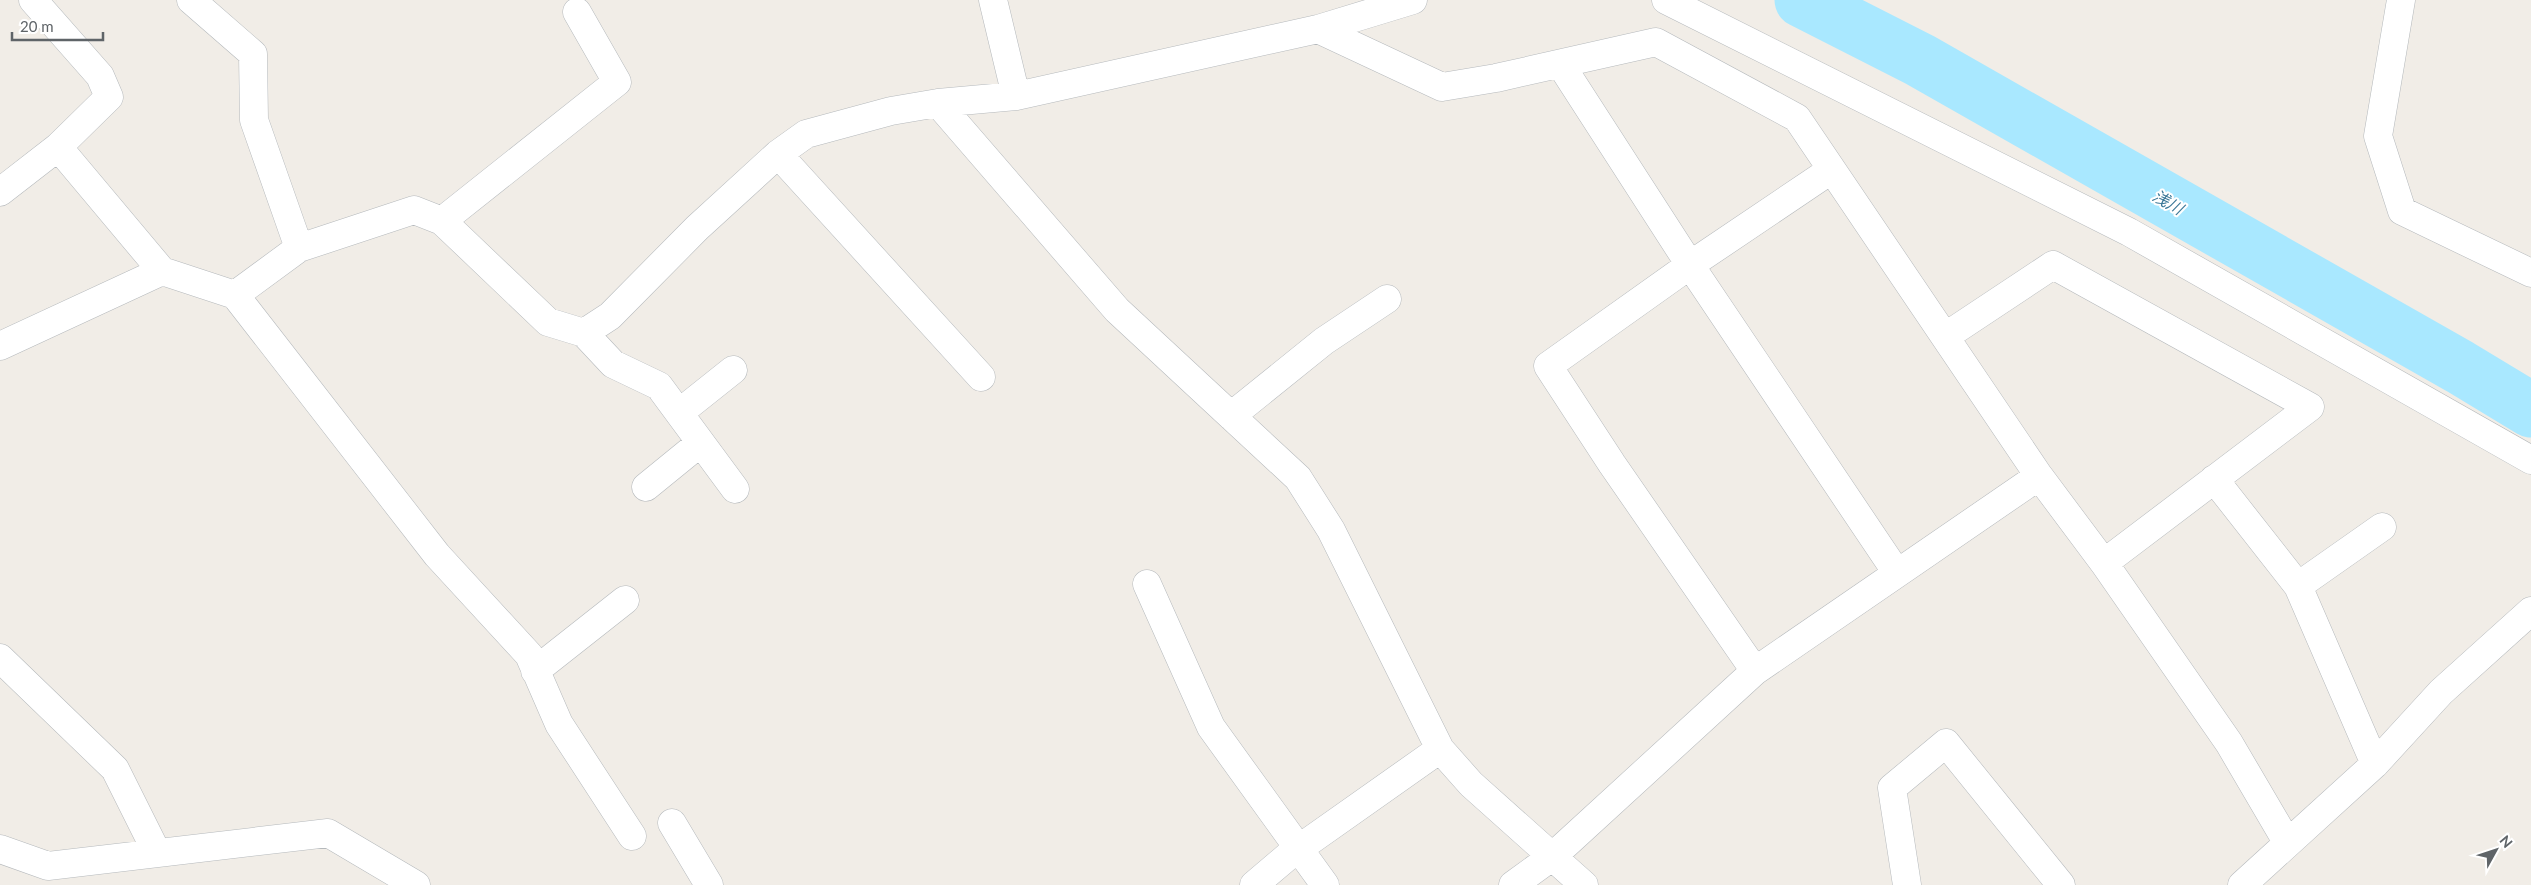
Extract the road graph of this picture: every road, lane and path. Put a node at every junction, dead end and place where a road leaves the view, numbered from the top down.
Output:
1 (33, 0) edge
2 (191, 0) edge
3 (993, 0) edge
4 (1413, 0) edge
5 (1666, 0) edge
6 (2401, 0) edge
7 (577, 12) dead end
8 (1318, 29) junction
9 (1561, 65) junction
10 (1016, 96) junction
11 (938, 103) junction
12 (58, 147) junction
13 (778, 154) junction
14 (1831, 170) junction
15 (0, 192) edge
16 (442, 221) junction
17 (299, 248) junction
18 (1690, 265) junction
19 (162, 271) junction
20 (2531, 273) edge
21 (235, 295) junction
22 (1387, 298) dead end
23 (584, 333) junction
24 (1946, 336) junction
25 (0, 346) edge
26 (733, 370) dead end
27 (981, 377) dead end
28 (679, 414) junction
29 (1231, 416) junction
30 (700, 443) junction
31 (2531, 460) edge
32 (2039, 476) junction
33 (2214, 478) junction
34 (646, 487) dead end
35 (735, 490) dead end
36 (2382, 527) dead end
37 (2104, 563) junction
38 (1896, 573) junction
39 (1147, 584) dead end
40 (2298, 586) junction
41 (625, 600) dead end
42 (2531, 611) edge
43 (0, 658) edge
44 (535, 671) junction
45 (1756, 671) junction
46 (1440, 749) junction
47 (2375, 764) junction
48 (672, 823) dead end
49 (632, 836) dead end
50 (2287, 842) junction
51 (0, 849) edge
52 (1298, 849) junction
53 (158, 853) junction
54 (1553, 856) junction
55 (55, 876) edge
56 (416, 885) edge
57 (708, 885) edge
58 (1254, 885) edge
59 (1324, 885) edge
60 (1513, 885) edge
61 (1584, 885) edge
62 (1907, 885) edge
63 (2061, 885) edge
64 (2242, 885) edge

1 - 12 street
2 - 17 street
3 - 10 street
4 - 8 street
5 - 31 street
6 - 20 street
7 - 16 street
8 - 9 street
8 - 10 street
9 - 14 street
9 - 18 street
10 - 11 street
11 - 13 street
11 - 29 street
12 - 15 street
12 - 19 street
13 - 23 street
13 - 27 street
14 - 18 street
14 - 24 street
16 - 17 street
16 - 23 street
17 - 21 street
18 - 38 street
18 - 45 street
19 - 21 street
19 - 25 street
21 - 44 street
22 - 29 street
23 - 28 street
24 - 32 street
24 - 33 street
26 - 28 street
28 - 30 street
29 - 46 street
30 - 34 street
30 - 35 street
32 - 37 street
32 - 38 street
33 - 37 street
33 - 40 street
36 - 40 street
37 - 50 street
38 - 45 street
39 - 52 street
40 - 47 street
41 - 44 street
42 - 47 street
43 - 53 street
44 - 49 street
45 - 54 street
46 - 52 street
46 - 54 street
47 - 50 street
48 - 57 street
50 - 64 street
51 - 55 street
52 - 58 street
52 - 59 street
53 - 55 street
53 - 56 street
54 - 60 street
54 - 61 street
62 - 63 street

